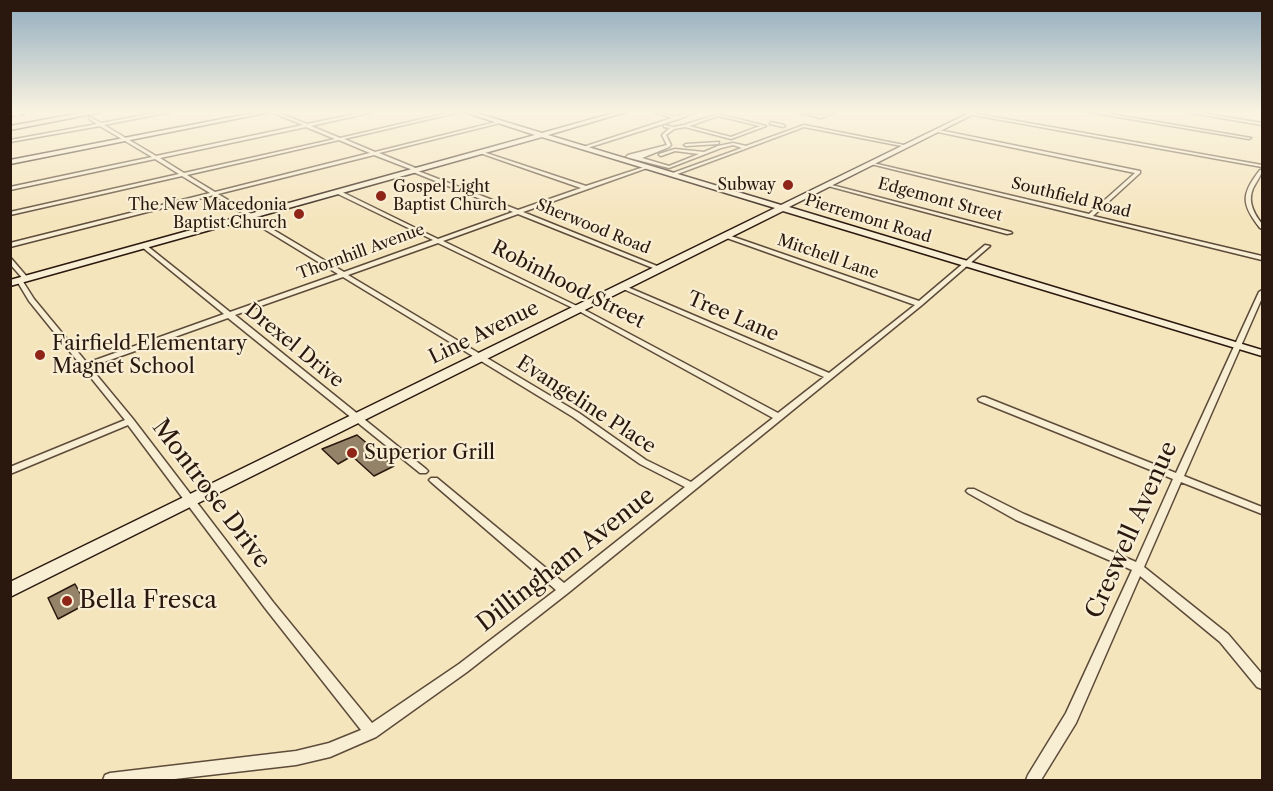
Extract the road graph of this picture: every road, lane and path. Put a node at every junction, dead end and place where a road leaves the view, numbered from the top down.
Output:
1 (79, 149) edge
2 (141, 149) edge
3 (200, 149) edge
4 (296, 149) edge
5 (365, 149) edge
6 (391, 149) edge
7 (493, 149) edge
8 (586, 149) edge
9 (656, 149) edge
10 (658, 149) edge
11 (718, 149) edge
12 (740, 149) edge
13 (901, 149) edge
14 (1027, 149) edge
15 (1159, 149) edge
16 (482, 152) junction
17 (668, 152) junction
18 (375, 153) junction
19 (705, 153) junction
20 (694, 156) junction
21 (654, 157) junction
22 (157, 158) junction
23 (636, 158) junction
24 (625, 159) junction
25 (10, 162) edge
26 (677, 163) junction
27 (645, 164) junction
28 (873, 164) junction
29 (1263, 169) edge
30 (416, 170) junction
31 (184, 174) junction
32 (672, 175) junction
33 (830, 185) junction
34 (586, 188) junction
35 (10, 189) edge
36 (338, 192) junction
37 (215, 194) junction
38 (782, 209) junction
39 (518, 213) junction
40 (10, 214) edge
41 (1089, 216) junction
42 (250, 217) junction
43 (1263, 227) edge
44 (1009, 233) dead end
45 (726, 236) junction
46 (438, 241) junction
47 (10, 245) edge
48 (144, 246) junction
49 (987, 246) dead end
50 (1263, 258) edge
51 (10, 259) edge
52 (966, 264) junction
53 (660, 269) junction
54 (343, 274) junction
55 (19, 281) edge
56 (623, 287) junction
57 (1263, 292) edge
58 (920, 304) junction
59 (579, 309) junction
60 (228, 315) junction
61 (1237, 345) junction
62 (1263, 353) edge
63 (481, 358) junction
64 (86, 366) junction
65 (829, 376) junction
66 (982, 399) dead end
67 (778, 417) junction
68 (356, 419) junction
69 (130, 421) junction
70 (10, 471) edge
71 (423, 471) dead end
72 (1178, 476) junction
73 (434, 480) dead end
74 (692, 487) junction
75 (971, 491) dead end
76 (191, 501) junction
77 (1263, 512) edge
78 (1137, 567) junction
79 (10, 590) edge
80 (564, 590) junction
81 (1263, 682) edge
82 (371, 732) junction
83 (110, 780) edge
84 (1033, 780) edge

1 - 25 main road
2 - 22 street, Evangeline Place
3 - 22 street
4 - 31 street
5 - 18 street, Sherwood Road
6 - 18 street
7 - 16 main road
8 - 24 main road, Pierremont Road
9 - 24 street
10 - 23 street
11 - 19 street
12 - 32 street
13 - 28 main road, Line Avenue
14 - 41 street
15 - 29 street
16 - 30 main road
16 - 34 street
17 - 19 street
17 - 20 street
17 - 21 street, Thornhill Avenue
18 - 30 street, Sherwood Road
18 - 37 street
19 - 20 street
20 - 26 street
21 - 26 street
21 - 27 street, Thornhill Avenue
22 - 31 street, Evangeline Place
22 - 35 street
23 - 24 street
23 - 27 street
24 - 27 main road, Pierremont Road
26 - 27 street
27 - 32 main road, Pierremont Road
27 - 34 street, Thornhill Avenue
28 - 33 main road, Line Avenue
28 - 41 street, Southfield Road
29 - 43 street
30 - 36 main road
30 - 39 street, Sherwood Road
31 - 37 street, Evangeline Place
31 - 40 street
32 - 38 main road, Pierremont Road
33 - 38 main road, Line Avenue
33 - 44 street, Edgemont Street
34 - 39 street, Thornhill Avenue
36 - 42 main road
36 - 46 street, Robinhood Street
37 - 42 street, Evangeline Place
37 - 47 street
38 - 45 main road, Line Avenue
38 - 52 main road, Pierremont Road
39 - 46 street, Thornhill Avenue
39 - 53 street, Sherwood Road
41 - 50 street, Southfield Road
42 - 48 main road
42 - 54 street, Evangeline Place
45 - 53 main road, Line Avenue
45 - 58 street, Mitchell Lane
46 - 54 street, Thornhill Avenue
46 - 59 street, Robinhood Street
48 - 55 main road
48 - 60 street, Drexel Drive
49 - 52 street, Dillingham Avenue
51 - 55 street, Montrose Drive
52 - 58 street, Dillingham Avenue
52 - 61 main road, Pierremont Road
53 - 56 main road, Line Avenue
54 - 60 street, Thornhill Avenue
54 - 63 street, Evangeline Place
55 - 64 street, Montrose Drive
56 - 59 main road, Line Avenue
56 - 65 street, Tree Lane
57 - 61 street, Creswell Avenue
58 - 65 street, Dillingham Avenue
59 - 63 main road, Line Avenue
59 - 67 street, Robinhood Street
60 - 64 street, Thornhill Avenue
60 - 68 street, Drexel Drive
61 - 62 main road, Pierremont Road
61 - 72 street, Creswell Avenue
63 - 68 main road, Line Avenue
63 - 74 street, Evangeline Place
64 - 69 street, Montrose Drive
65 - 67 street, Dillingham Avenue
66 - 72 street
67 - 74 street, Dillingham Avenue
68 - 71 street, Drexel Drive
68 - 76 main road, Line Avenue
69 - 70 street
69 - 76 street, Montrose Drive
72 - 77 street
72 - 78 street, Creswell Avenue
73 - 80 street
74 - 80 street, Dillingham Avenue
75 - 78 street
76 - 79 main road, Line Avenue
76 - 82 street, Montrose Drive
78 - 81 street
78 - 84 street, Creswell Avenue
80 - 82 street, Dillingham Avenue
82 - 83 street, Dillingham Avenue

